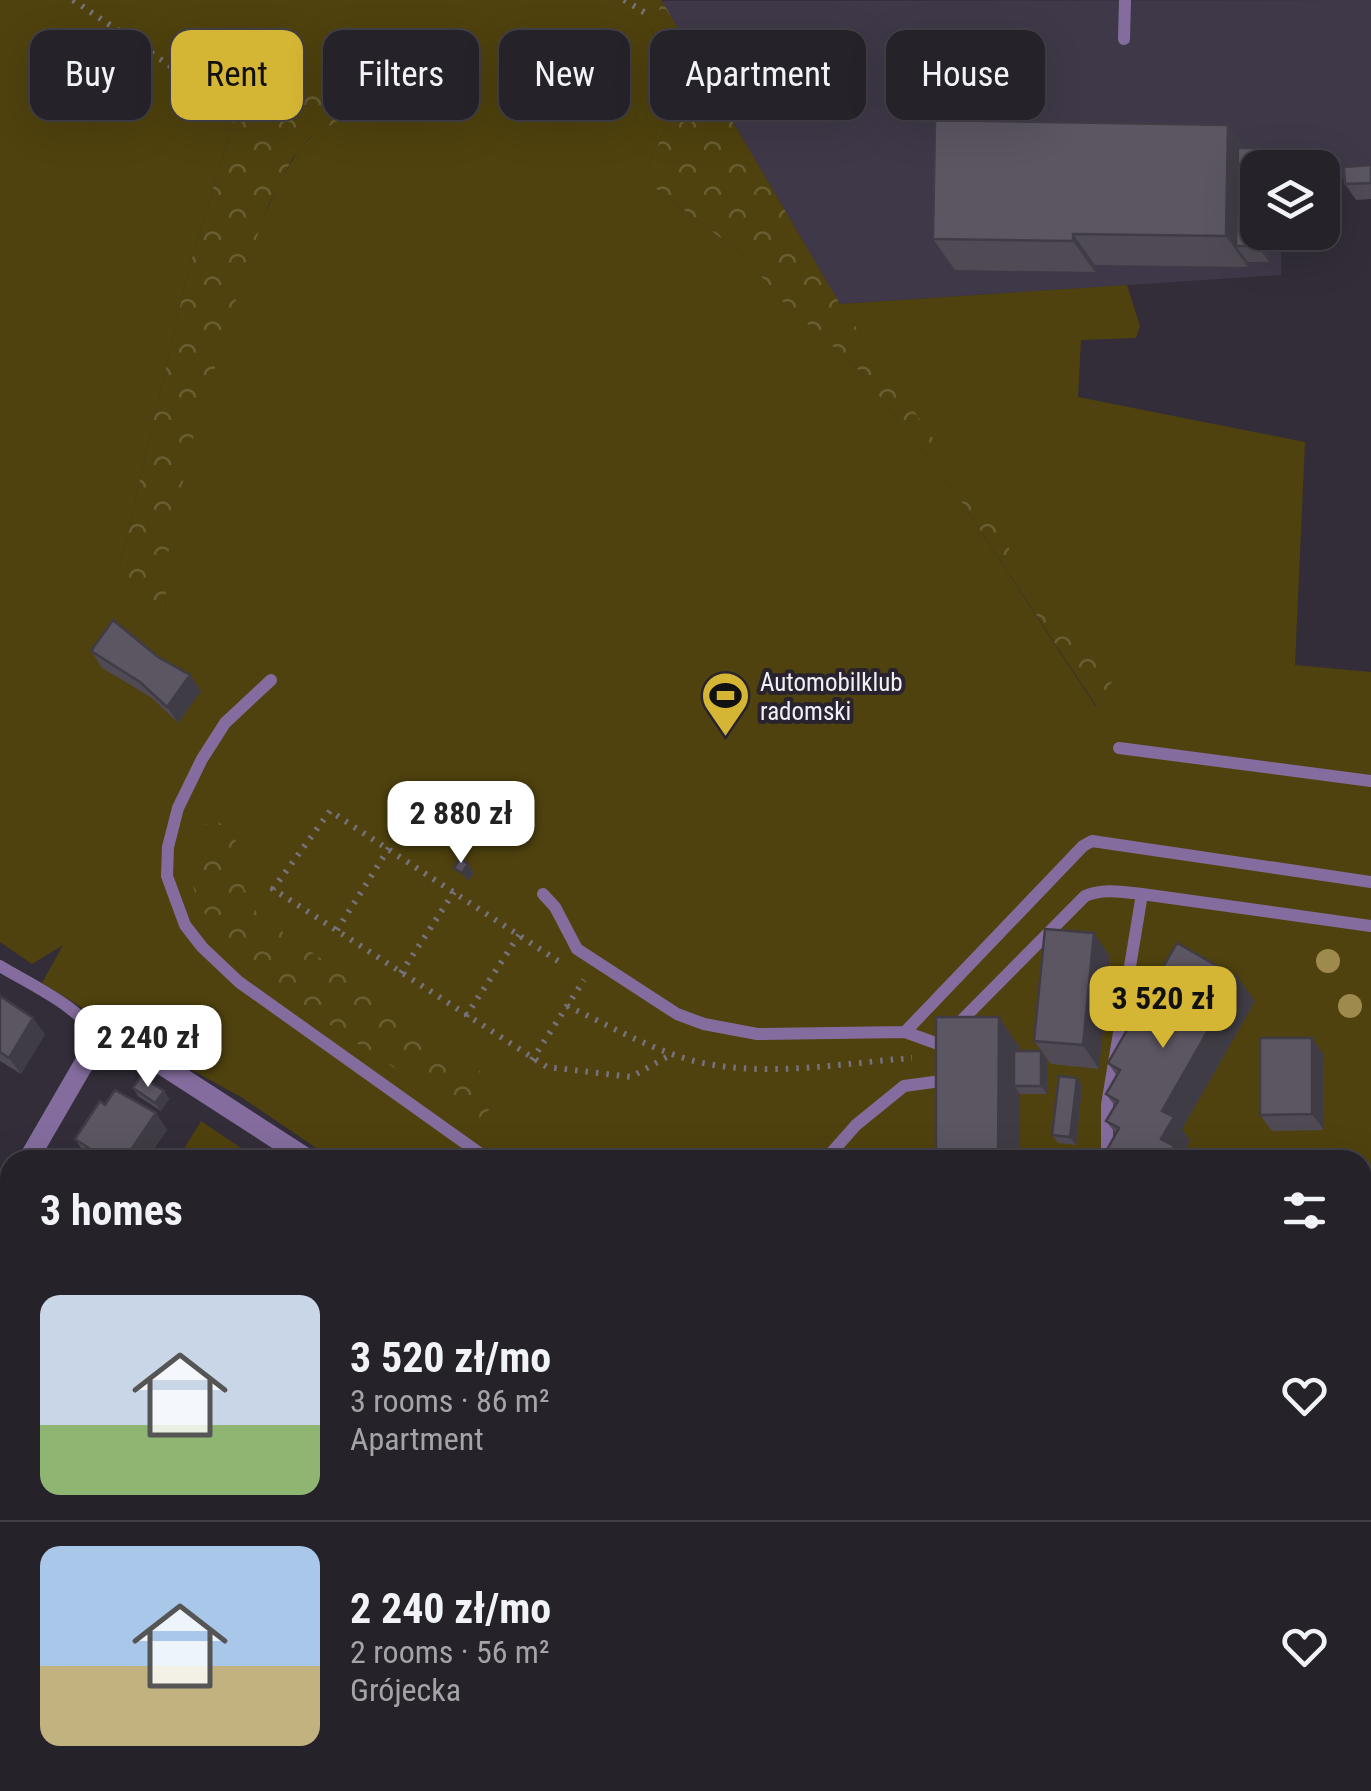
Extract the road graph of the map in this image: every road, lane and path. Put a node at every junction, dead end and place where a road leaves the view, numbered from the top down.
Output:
1 (73, 0) edge
2 (624, 0) edge
3 (1125, 0) edge
4 (648, 15) dead end
5 (1124, 39) dead end
6 (171, 67) edge
7 (270, 680) dead end
8 (1119, 748) dead end
9 (1371, 781) edge
10 (389, 848) junction
11 (1371, 882) edge
12 (454, 892) junction
13 (543, 894) dead end
14 (1142, 894) junction
15 (1371, 926) edge
16 (337, 930) junction
17 (519, 936) junction
18 (0, 966) edge
19 (568, 968) dead end
20 (401, 973) junction
21 (584, 979) dead end
22 (466, 1016) junction
23 (905, 1032) junction
24 (95, 1049) junction
25 (672, 1054) dead end
26 (532, 1060) junction
27 (942, 1063) junction
28 (941, 1101) edge
29 (34, 1150) edge
30 (294, 1150) edge
31 (476, 1150) edge
32 (834, 1150) edge
33 (1107, 1150) edge

1 - 6 path
2 - 4 path
3 - 5 lane
7 - 31 lane
8 - 9 lane
10 - 12 path
10 - 16 path
10 - 16 path
11 - 23 lane
12 - 17 path
12 - 20 path
13 - 23 lane
14 - 15 lane
14 - 27 lane
14 - 33 lane
16 - 20 path
17 - 19 path
17 - 22 path
18 - 24 lane
20 - 22 path
21 - 26 path
22 - 26 path
23 - 27 lane
24 - 29 street
24 - 30 street
25 - 26 path
27 - 28 lane
27 - 32 lane

